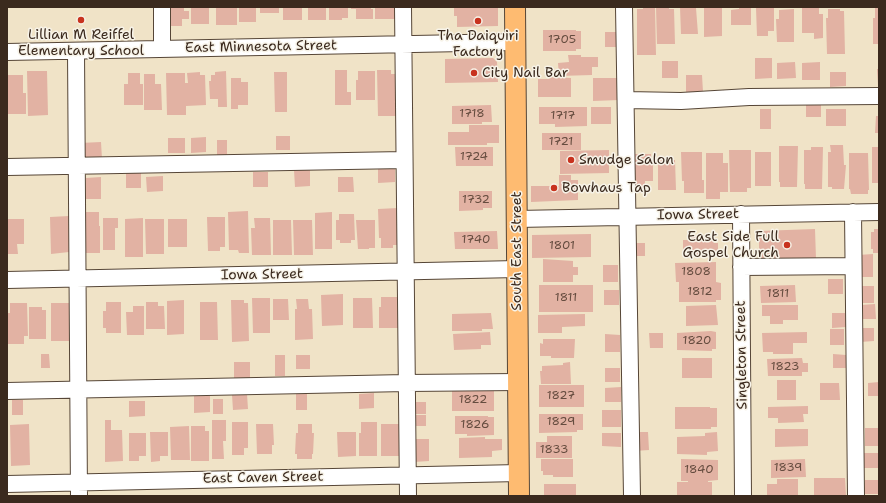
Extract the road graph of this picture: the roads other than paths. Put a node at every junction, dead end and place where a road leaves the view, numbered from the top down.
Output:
1 (162, 7) edge
2 (403, 7) edge
3 (515, 7) edge
4 (624, 7) edge
5 (515, 42) junction
6 (403, 45) junction
7 (162, 49) junction
8 (76, 51) junction
9 (7, 52) edge
10 (879, 96) edge
11 (626, 100) junction
12 (404, 160) junction
13 (77, 166) junction
14 (7, 168) edge
15 (853, 212) junction
16 (879, 212) edge
17 (741, 214) junction
18 (627, 216) junction
19 (517, 219) junction
20 (853, 266) junction
21 (741, 267) junction
22 (517, 269) junction
23 (405, 272) junction
24 (78, 279) junction
25 (7, 280) edge
26 (518, 382) junction
27 (406, 383) junction
28 (78, 390) junction
29 (7, 391) edge
30 (519, 473) junction
31 (407, 476) junction
32 (7, 484) edge
33 (79, 489) edge
34 (408, 496) edge
35 (519, 496) edge
36 (632, 496) edge
37 (743, 496) edge
38 (856, 496) edge

1 - 7 street
2 - 6 street
3 - 5 main road, South East Street
4 - 11 street
5 - 6 street, East Minnesota Street
5 - 19 main road, South East Street
6 - 7 street, East Minnesota Street
6 - 12 street
7 - 8 street, East Minnesota Street
8 - 9 street, East Minnesota Street
8 - 13 street
10 - 11 street
11 - 18 street
12 - 13 street
12 - 23 street
13 - 14 street
13 - 24 street
15 - 16 street, Iowa Street
15 - 17 street, Iowa Street
15 - 20 street
17 - 18 street, Iowa Street
17 - 21 street, Singleton Street
18 - 19 street, Iowa Street
18 - 36 street
19 - 22 main road, South East Street
20 - 21 street
20 - 38 street
21 - 37 street, Singleton Street
22 - 23 street, Iowa Street
22 - 26 main road, South East Street
23 - 24 street, Iowa Street
23 - 27 street
24 - 25 street, Iowa Street
24 - 28 street
26 - 27 street
26 - 30 main road, South East Street
27 - 28 street
27 - 31 street
28 - 29 street
28 - 33 street
30 - 31 street, East Caven Street
30 - 35 main road, South East Street
31 - 33 street, East Caven Street
31 - 34 street
32 - 33 street, East Caven Street

